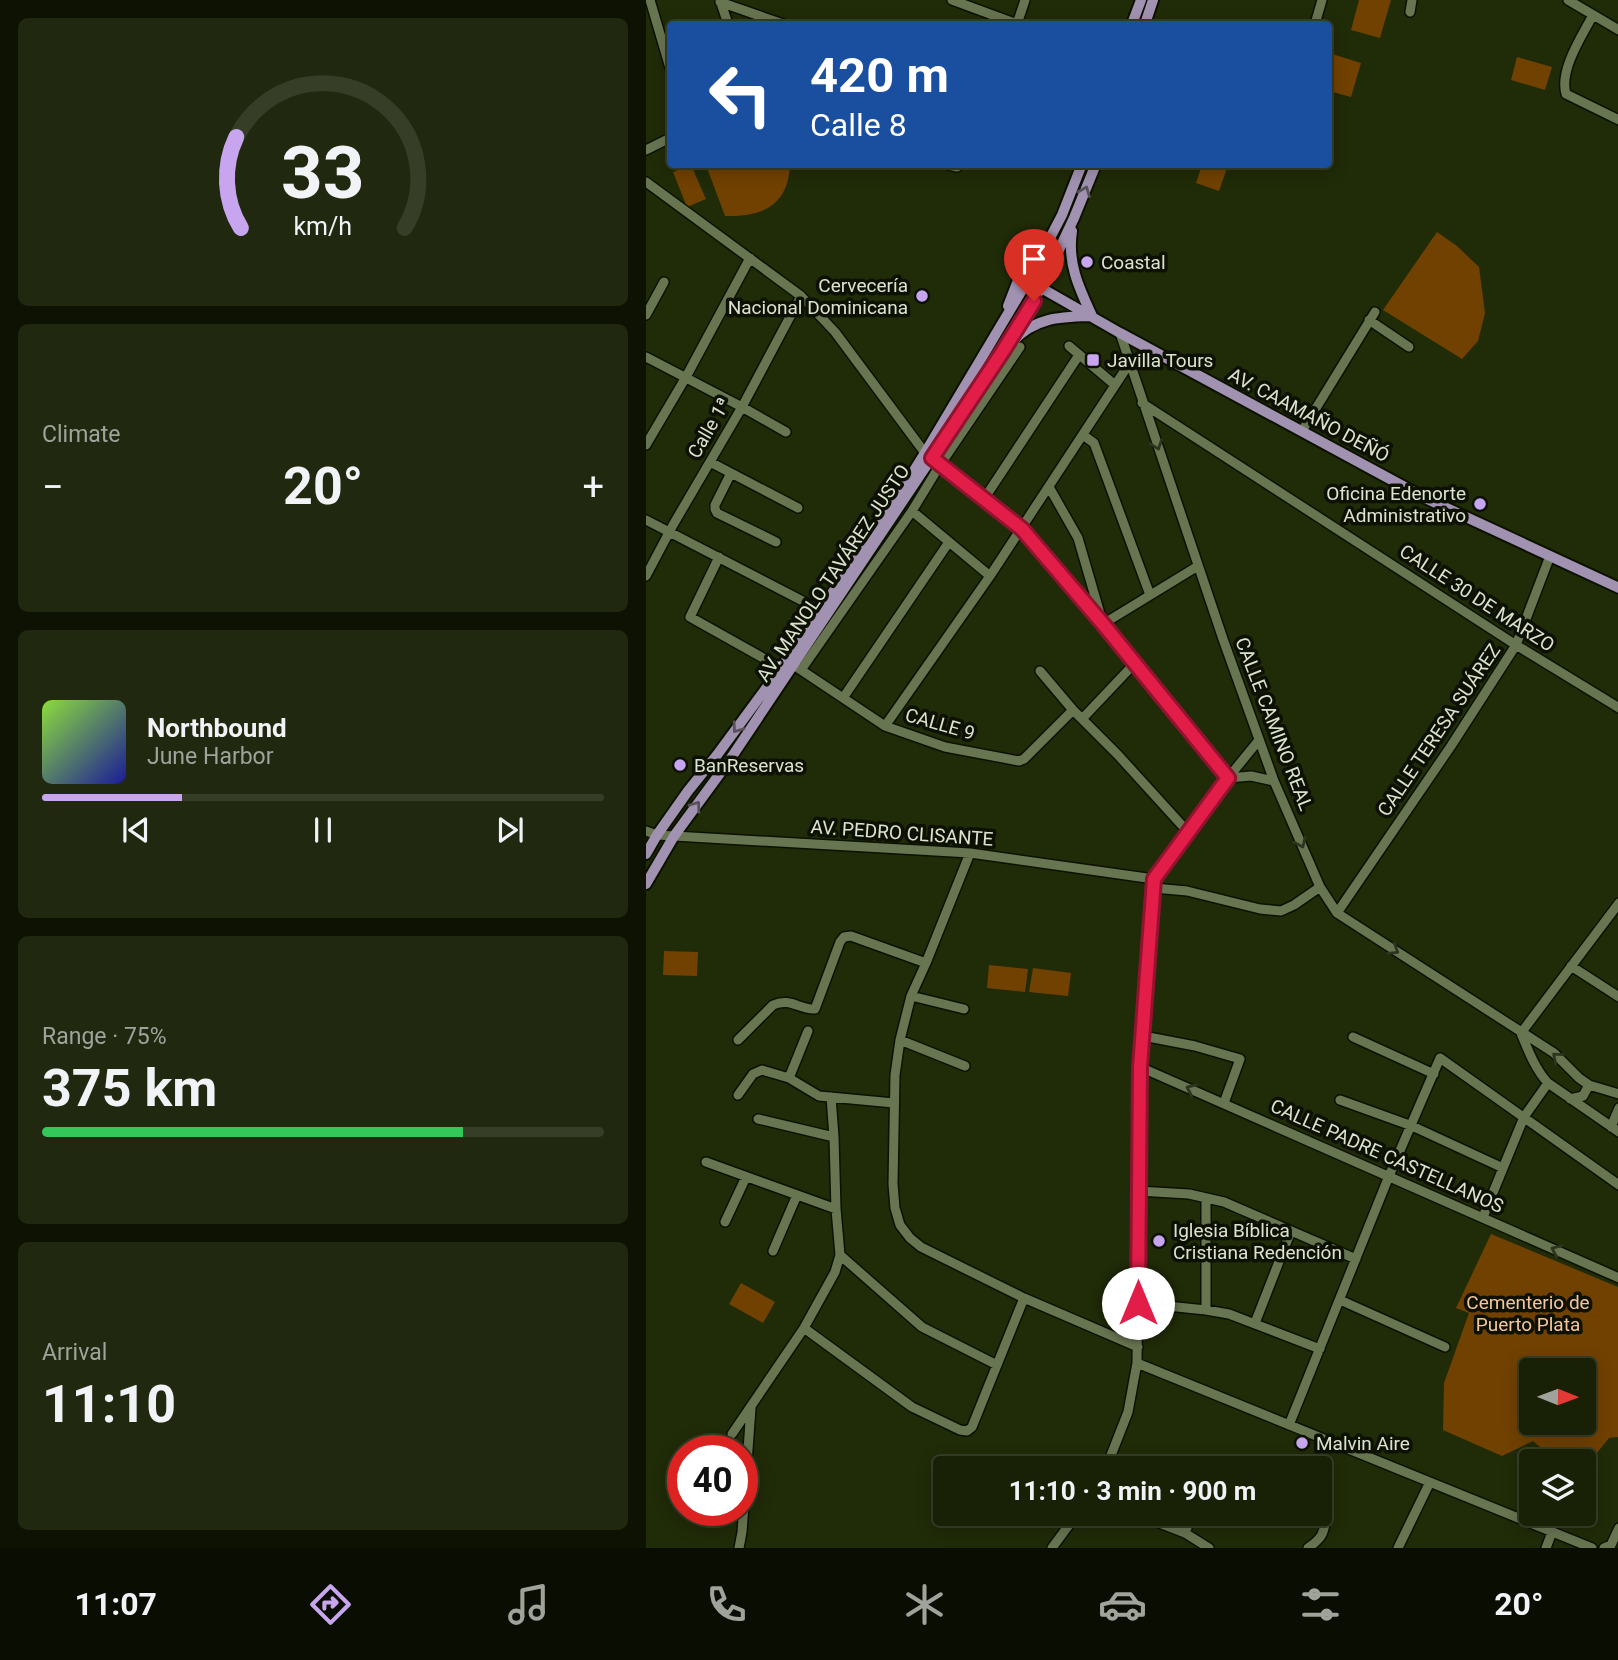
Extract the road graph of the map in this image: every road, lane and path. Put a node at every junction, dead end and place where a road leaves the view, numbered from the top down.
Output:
1 (650, 0) edge
2 (952, 0) edge
3 (1025, 0) edge
4 (1141, 0) edge
5 (1153, 0) edge
6 (1322, 0) edge
7 (1412, 0) edge
8 (1568, 0) edge
9 (720, 1) edge
10 (1410, 12) dead end
11 (1593, 15) junction
12 (727, 21) edge
13 (775, 21) edge
14 (1009, 21) edge
15 (1018, 21) edge
16 (1133, 21) edge
17 (1146, 21) edge
18 (1316, 21) edge
19 (1618, 30) edge
20 (667, 58) edge
21 (1618, 120) edge
22 (667, 140) edge
23 (646, 150) edge
24 (1080, 168) edge
25 (1094, 168) edge
26 (646, 182) edge
27 (1074, 218) junction
28 (1055, 229) junction
29 (750, 258) junction
30 (1028, 281) junction
31 (664, 282) dead end
32 (1042, 288) junction
33 (801, 296) junction
34 (646, 316) edge
35 (1092, 316) junction
36 (1003, 322) junction
37 (1120, 333) junction
38 (1069, 346) dead end
39 (1020, 347) dead end
40 (1409, 347) dead end
41 (1003, 351) junction
42 (1079, 355) junction
43 (646, 357) edge
44 (1129, 364) junction
45 (686, 377) junction
46 (1115, 385) junction
47 (1142, 403) junction
48 (742, 407) junction
49 (1302, 431) junction
50 (787, 432) dead end
51 (1083, 435) junction
52 (646, 445) edge
53 (933, 458) junction
54 (710, 462) junction
55 (731, 473) junction
56 (1049, 488) junction
57 (984, 499) junction
58 (798, 508) dead end
59 (912, 511) junction
60 (646, 520) edge
61 (1022, 529) junction
62 (670, 532) junction
63 (776, 542) dead end
64 (949, 542) junction
65 (1550, 556) junction
66 (719, 557) junction
67 (1198, 566) junction
68 (646, 576) edge
69 (990, 576) junction
70 (1618, 588) edge
71 (1150, 596) junction
72 (820, 610) junction
73 (1103, 624) junction
74 (1516, 645) junction
75 (1134, 664) junction
76 (781, 668) junction
77 (797, 668) junction
78 (1040, 671) dead end
79 (843, 698) junction
80 (1618, 708) edge
81 (1073, 710) junction
82 (1082, 719) junction
83 (885, 726) junction
84 (1259, 740) junction
85 (1228, 778) junction
86 (1274, 781) junction
87 (1188, 832) junction
88 (652, 833) edge
89 (674, 836) junction
90 (970, 853) junction
91 (646, 854) edge
92 (1154, 883) junction
93 (646, 884) edge
94 (1320, 887) junction
95 (1617, 907) edge
96 (1337, 913) junction
97 (926, 963) junction
98 (1571, 966) junction
99 (911, 996) junction
100 (1618, 997) edge
101 (964, 1009) dead end
102 (808, 1031) dead end
103 (1521, 1033) junction
104 (1143, 1035) junction
105 (1353, 1037) dead end
106 (738, 1040) dead end
107 (900, 1040) junction
108 (965, 1066) dead end
109 (1140, 1067) junction
110 (1434, 1074) junction
111 (789, 1078) junction
112 (1548, 1083) junction
113 (1589, 1085) junction
114 (1618, 1094) edge
115 (738, 1095) dead end
116 (831, 1097) junction
117 (1571, 1099) junction
118 (1340, 1100) dead end
119 (894, 1103) junction
120 (1224, 1103) junction
121 (1618, 1108) edge
122 (1524, 1117) junction
123 (758, 1119) dead end
124 (1412, 1126) junction
125 (1615, 1129) edge
126 (834, 1137) junction
127 (706, 1162) dead end
128 (1504, 1168) junction
129 (1389, 1176) junction
130 (746, 1177) junction
131 (1618, 1185) edge
132 (1138, 1191) junction
133 (797, 1195) junction
134 (1206, 1198) junction
135 (836, 1209) junction
136 (1483, 1217) junction
137 (725, 1222) dead end
138 (1291, 1231) junction
139 (773, 1251) dead end
140 (840, 1255) junction
141 (1356, 1259) junction
142 (1618, 1278) edge
143 (1024, 1298) junction
144 (1340, 1300) junction
145 (1138, 1303) junction
146 (1206, 1310) junction
147 (1255, 1323) junction
148 (804, 1328) junction
149 (1138, 1347) junction
150 (1445, 1347) dead end
151 (1320, 1349) junction
152 (1137, 1363) junction
153 (997, 1365) junction
154 (751, 1407) junction
155 (1289, 1425) junction
156 (732, 1434) dead end
157 (1111, 1456) edge
158 (1430, 1482) junction
159 (1068, 1526) edge
160 (1167, 1526) edge
161 (1188, 1526) edge
162 (1325, 1526) edge
163 (1618, 1528) edge
164 (1552, 1532) junction
165 (1185, 1533) junction
166 (739, 1548) edge
167 (1052, 1548) edge
168 (1209, 1548) edge
169 (1308, 1548) edge
170 (1398, 1548) edge
171 (1546, 1548) edge
172 (1592, 1548) edge
173 (1604, 1548) edge

1 - 20 street
2 - 14 street
3 - 15 street
4 - 16 main road
5 - 17 main road
6 - 18 street
7 - 10 street
8 - 11 street
9 - 12 street
9 - 13 street
11 - 19 street
11 - 21 street
22 - 23 street
24 - 28 main road, AV. MANOLO TAVÁREZ JUSTO
27 -> 25 main road, AV. MANOLO TAVÁREZ JUSTO
26 - 29 street
27 - 32 main road, AV. MANOLO TAVÁREZ JUSTO
27 - 35 main road
28 - 30 main road, AV. MANOLO TAVÁREZ JUSTO
28 - 36 main road
29 - 33 street
29 - 45 street
30 - 32 main road, AV. CAAMAÑO DEÑÓ
30 - 36 main road, AV. MANOLO TAVÁREZ JUSTO
31 - 34 street
32 - 35 main road, AV. CAAMAÑO DEÑÓ
32 - 41 main road, AV. MANOLO TAVÁREZ JUSTO
33 - 48 street, Calle 1ª
33 - 53 street
35 - 37 main road, AV. CAAMAÑO DEÑÓ
35 - 41 main road
36 - 53 main road, AV. MANOLO TAVÁREZ JUSTO
37 - 44 street, CALLE CAMINO REAL
37 - 49 main road, AV. CAAMAÑO DEÑÓ
38 - 42 street
39 - 53 street
40 - 49 street
41 - 53 main road, AV. MANOLO TAVÁREZ JUSTO
42 - 46 street
42 - 57 street
43 - 45 street
44 - 46 street
44 - 47 street, CALLE CAMINO REAL
45 - 48 street
45 - 52 street
46 - 51 street
47 -> 67 street, CALLE CAMINO REAL
47 - 74 street, CALLE 30 DE MARZO
48 - 50 street
48 - 54 street, Calle 1ª
49 - 65 main road, AV. CAAMAÑO DEÑÓ
51 - 56 street
51 - 71 street
53 - 57 street
53 - 59 street
53 - 72 main road, AV. MANOLO TAVÁREZ JUSTO
53 - 77 main road, AV. MANOLO TAVÁREZ JUSTO
54 - 55 street
54 - 62 street, Calle 1ª
55 - 58 street
55 - 63 street
56 - 61 street
56 - 73 street
57 - 61 street
59 - 64 street
59 - 77 street
60 - 62 street
61 - 69 street
61 - 73 street
62 - 66 street
62 - 68 street, Calle 1ª
64 - 69 street
64 - 79 street
65 - 70 main road, AV. CAAMAÑO DEÑÓ
65 - 74 street, CALLE TERESA SUÁREZ
66 - 72 street
66 - 76 street
67 - 71 street
67 - 84 street, CALLE CAMINO REAL
69 - 83 street
71 - 73 street
72 - 76 main road, AV. MANOLO TAVÁREZ JUSTO
73 - 75 street
74 - 80 street, CALLE 30 DE MARZO
74 - 96 street, CALLE TERESA SUÁREZ
75 - 82 street
75 - 85 street
76 -> 88 main road, AV. MANOLO TAVÁREZ JUSTO
77 - 79 street, CALLE 9
89 -> 77 main road, AV. MANOLO TAVÁREZ JUSTO
78 - 81 street
79 - 83 street, CALLE 9
81 - 82 street
81 - 83 street, CALLE 9
82 - 87 street
84 - 85 street
84 - 86 street, CALLE CAMINO REAL
85 - 86 street
85 - 87 street
86 -> 94 street, CALLE CAMINO REAL
87 - 92 street
88 - 89 street, AV. PEDRO CLISANTE
88 - 91 main road, AV. MANOLO TAVÁREZ JUSTO
89 - 90 street, AV. PEDRO CLISANTE
89 - 93 main road, AV. MANOLO TAVÁREZ JUSTO
90 - 92 street, AV. PEDRO CLISANTE
90 - 97 street
92 - 94 street, AV. PEDRO CLISANTE
92 - 104 street
94 - 96 street, CALLE CAMINO REAL
95 - 98 street
96 -> 103 street, CALLE CAMINO REAL
97 - 99 street
97 - 106 street
98 - 100 street
98 - 103 street
99 - 101 street
99 - 107 street
102 - 111 street
103 - 112 street
113 -> 103 street, CALLE CAMINO REAL
104 - 109 street
104 - 120 street
105 - 110 street
107 - 108 street
107 - 119 street
120 -> 109 street, CALLE PADRE CASTELLANOS
109 - 132 street
110 - 122 street
110 - 124 street
111 - 115 street
111 - 116 street
112 - 117 street
112 - 122 street
113 - 114 street
113 - 117 street
116 - 119 street
116 - 126 street
117 - 125 street
118 - 124 street
119 - 143 street
120 - 129 street, CALLE PADRE CASTELLANOS
121 - 125 street
122 - 128 street
122 - 131 street
123 - 126 street
124 - 128 street
124 - 129 street
126 - 135 street
127 - 130 street
128 - 136 street
129 - 136 street, CALLE PADRE CASTELLANOS
129 - 141 street
130 - 133 street
130 - 137 street
132 - 134 street
132 - 145 street
133 - 135 street
133 - 139 street
134 - 138 street
134 - 146 street
135 - 140 street
142 -> 136 street, CALLE PADRE CASTELLANOS
138 - 141 street
138 - 147 street
140 - 148 street
140 - 153 street
141 - 144 street
143 - 149 street
143 - 153 street
144 - 150 street
144 - 151 street
145 - 146 street
145 - 149 street
146 - 147 street
147 - 151 street
148 - 153 street
148 - 154 street
149 - 152 street
151 - 155 street
152 - 155 street
152 - 157 street
154 - 156 street
154 - 166 street
155 - 158 street
158 - 164 street
158 - 170 street
159 - 167 street
160 - 165 street
161 - 165 street
162 - 169 street
163 - 173 street
164 - 171 street
164 - 172 street
165 - 168 street

